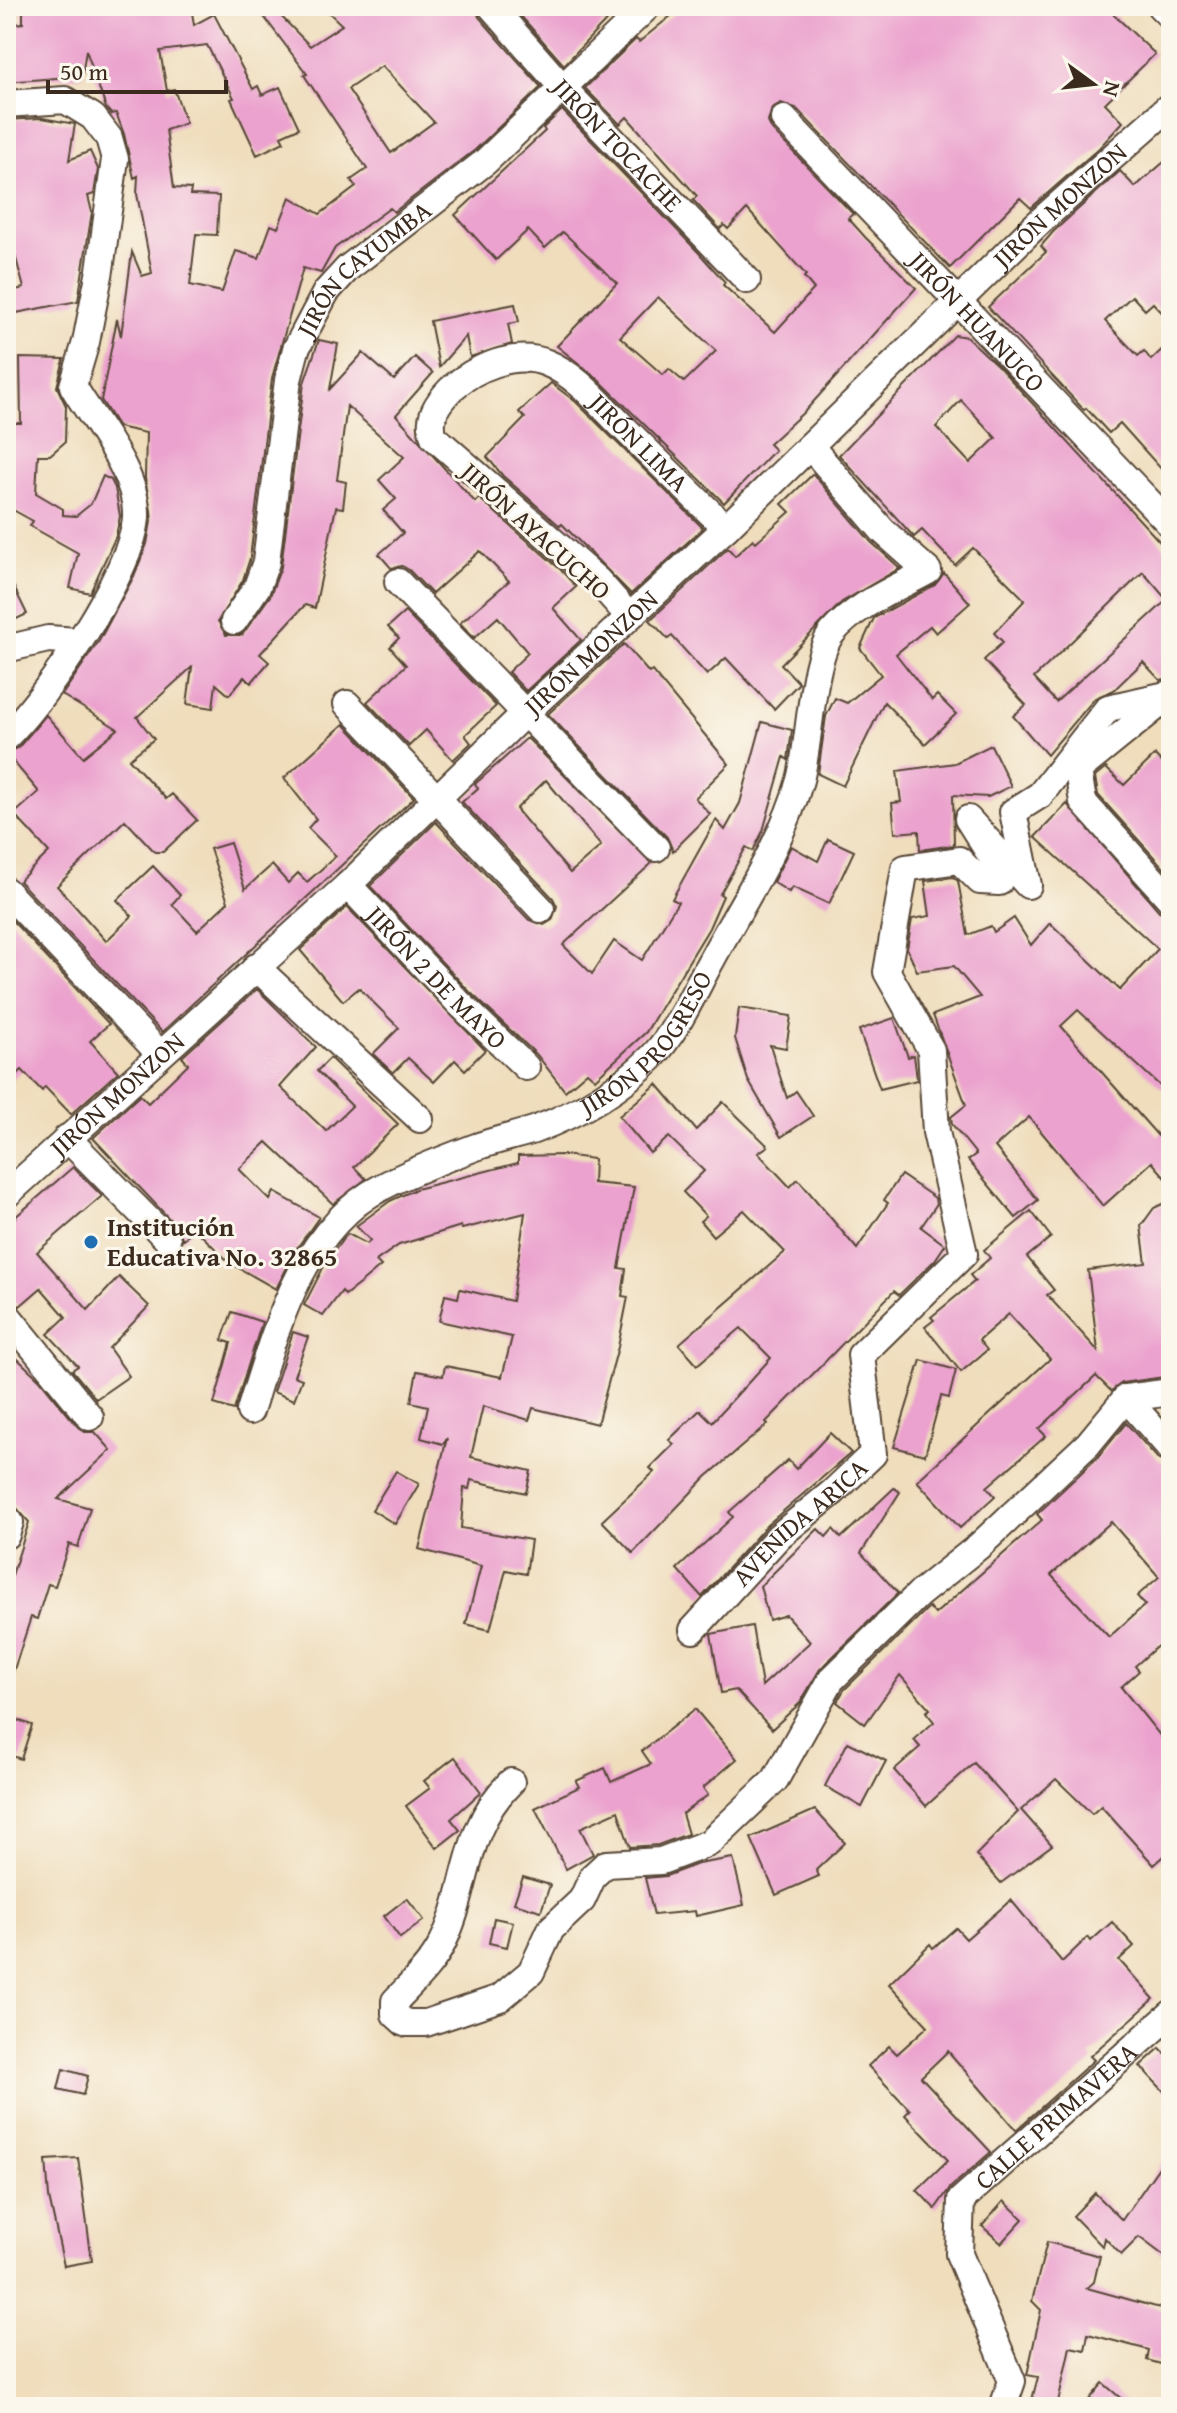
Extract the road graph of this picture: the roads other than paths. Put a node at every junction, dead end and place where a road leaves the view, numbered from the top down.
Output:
1 (491, 6) edge
2 (648, 6) edge
3 (1160, 6) edge
4 (1171, 17) edge
5 (563, 88) junction
6 (6, 104) edge
7 (1171, 105) edge
8 (784, 119) dead end
9 (747, 280) dead end
10 (957, 301) junction
11 (549, 363) joint
12 (810, 446) junction
13 (1171, 525) edge
14 (726, 528) junction
15 (398, 582) dead end
16 (629, 616) junction
17 (234, 621) dead end
18 (78, 641) junction
19 (6, 649) edge
20 (1171, 694) edge
21 (347, 704) dead end
22 (525, 713) junction
23 (6, 737) edge
24 (438, 798) junction
25 (656, 848) dead end
26 (348, 885) junction
27 (6, 891) edge
28 (1171, 900) edge
29 (541, 909) dead end
30 (256, 967) junction
31 (159, 1053) junction
32 (526, 1067) dead end
33 (420, 1119) dead end
34 (67, 1138) junction
35 (6, 1195) edge
36 (167, 1239) dead end
37 (6, 1314) edge
38 (1171, 1392) edge
39 (1126, 1398) junction
40 (250, 1411) dead end
41 (90, 1417) dead end
42 (1171, 1449) edge
43 (693, 1630) dead end
44 (511, 1782) dead end
45 (1171, 2014) edge
46 (1012, 2381) junction
47 (1003, 2407) edge
48 (1024, 2407) edge

1 - 5 street, JIRÓN TOCACHE
2 - 5 street, JIRÓN CAYUMBA
3 - 4 street
5 - 9 street, JIRÓN TOCACHE
5 - 17 street, JIRÓN CAYUMBA
6 - 18 street
7 - 10 street, JIRÓN MONZON
8 - 10 street, JIRÓN HUANUCO
10 - 12 street, JIRÓN MONZON
10 - 13 street, JIRÓN HUANUCO
11 - 14 street, JIRÓN LIMA
11 - 16 street, JIRÓN AYACUCHO
12 - 14 street, JIRÓN MONZON
12 - 40 street, JIRÓN PROGRESO
14 - 16 street, JIRÓN MONZON
15 - 22 street
16 - 22 street, JIRÓN MONZON
18 - 19 street
18 - 23 street
20 - 28 street
20 - 43 street, AVENIDA ARICA
21 - 24 street
22 - 24 street, JIRÓN MONZON
22 - 25 street
24 - 26 street, JIRÓN MONZON
24 - 29 street
26 - 30 street, JIRÓN MONZON
26 - 32 street, JIRÓN 2 DE MAYO
27 - 31 street
30 - 31 street, JIRÓN MONZON
30 - 33 street
31 - 34 street, JIRÓN MONZON
34 - 35 street, JIRÓN MONZON
34 - 36 street
37 - 41 street
38 - 39 street
39 - 42 street
39 - 44 street
45 - 46 street, CALLE PRIMAVERA
46 - 47 street
46 - 48 street, CALLE PRIMAVERA

